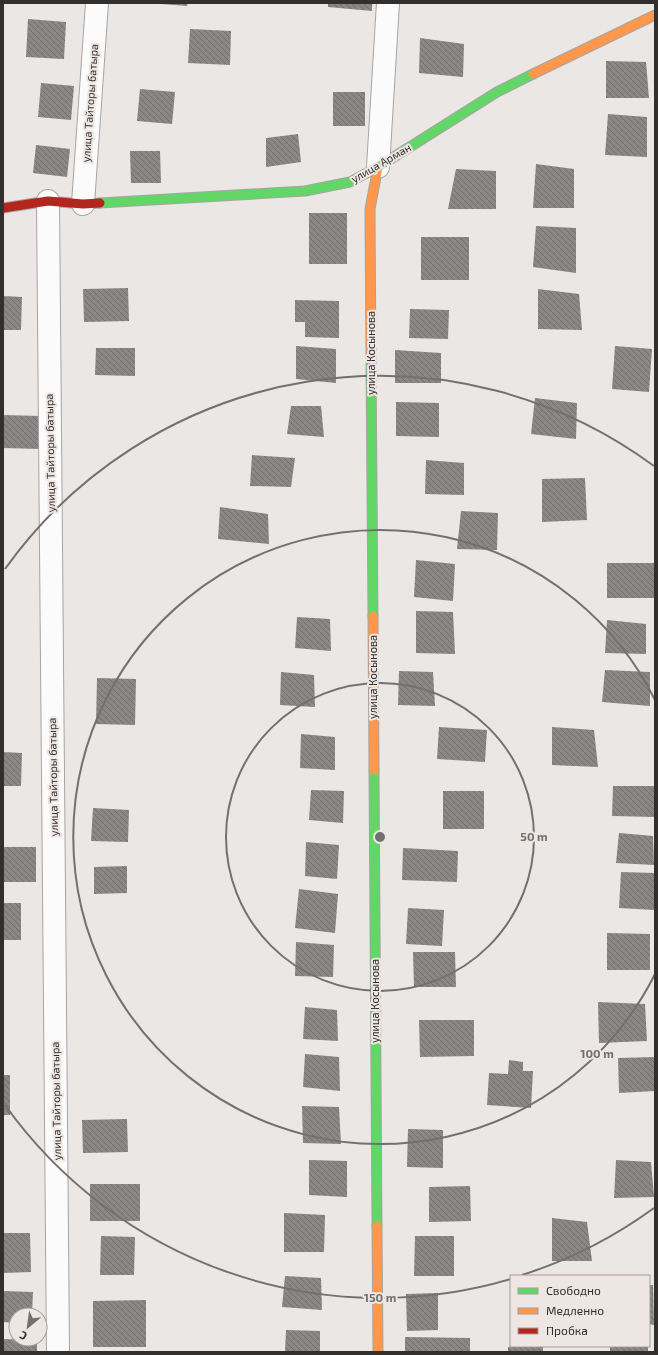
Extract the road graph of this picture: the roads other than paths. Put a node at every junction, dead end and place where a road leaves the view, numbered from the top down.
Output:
1 (97, 3) edge
2 (388, 3) edge
3 (655, 15) edge
4 (378, 167) junction
5 (48, 201) junction
6 (83, 204) junction
7 (3, 208) edge
8 (58, 1352) edge
9 (378, 1352) edge

1 - 6 street, улица Тайторы батыра
2 - 4 street, улица Косынова
3 - 4 street, улица Арман
4 - 6 street, улица Арман
4 - 9 street, улица Косынова
5 - 6 street, улица Арман
5 - 7 street, улица Арман
5 - 8 street, улица Тайторы батыра

